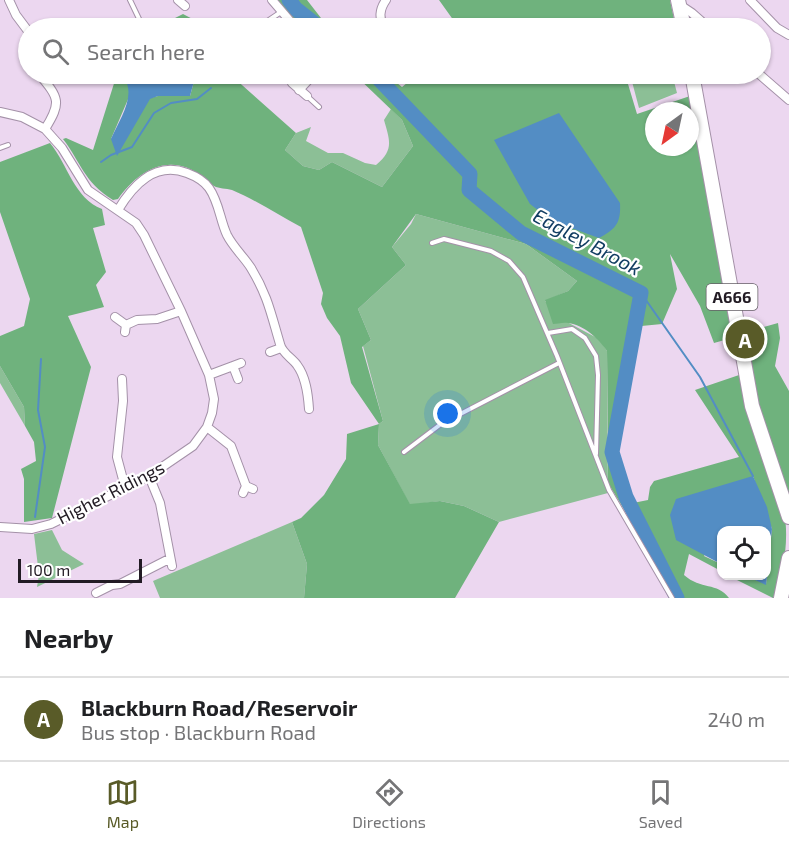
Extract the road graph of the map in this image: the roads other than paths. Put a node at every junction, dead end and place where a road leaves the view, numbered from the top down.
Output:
1 (9, 0) edge
2 (130, 0) edge
3 (178, 0) edge
4 (272, 0) edge
5 (386, 0) edge
6 (750, 0) edge
7 (679, 2) edge
8 (185, 6) dead end
9 (281, 11) junction
10 (18, 18) edge
11 (139, 18) edge
12 (271, 18) edge
13 (287, 18) edge
14 (380, 18) edge
15 (682, 18) edge
16 (698, 18) edge
17 (766, 18) edge
18 (771, 23) edge
19 (789, 35) edge
20 (48, 84) edge
21 (293, 84) edge
22 (305, 84) edge
23 (694, 84) edge
24 (769, 84) edge
25 (300, 90) junction
26 (307, 96) joint
27 (789, 100) edge
28 (319, 107) dead end
29 (0, 112) edge
30 (45, 129) junction
31 (8, 145) dead end
32 (0, 148) edge
33 (118, 210) junction
34 (432, 243) dead end
35 (181, 311) junction
36 (115, 317) dead end
37 (548, 333) junction
38 (281, 348) junction
39 (270, 352) dead end
40 (559, 363) junction
41 (209, 375) junction
42 (122, 379) dead end
43 (238, 379) dead end
44 (113, 390) dead end
45 (122, 390) junction
46 (309, 409) dead end
47 (207, 427) junction
48 (404, 452) dead end
49 (596, 458) junction
50 (149, 476) junction
51 (125, 487) junction
52 (248, 489) dead end
53 (789, 517) edge
54 (0, 527) edge
55 (789, 558) edge
56 (96, 593) dead end
57 (672, 598) edge
58 (781, 598) edge

1 - 10 street
2 - 11 lane
3 - 8 street
4 - 9 street
5 - 14 street
6 - 17 street
7 - 15 highway
7 - 16 street
9 - 12 lane
9 - 13 street
18 - 19 street
20 - 30 street
21 - 25 street
22 - 25 street
23 - 53 highway, A666
24 - 27 street
25 - 26 street
26 - 28 lane
29 - 30 street, Higher Ridings
30 - 33 street, Higher Ridings
31 - 32 lane
33 - 35 street, Higher Ridings
33 - 38 street
34 - 37 lane
35 - 36 street
35 - 41 street, Higher Ridings
37 - 40 lane
37 - 49 lane
38 - 39 street
38 - 46 street
40 - 48 lane
40 - 49 lane
41 - 43 street
41 - 47 street, Higher Ridings
42 - 45 street
44 - 45 street
45 - 51 street
47 - 50 street, Higher Ridings
47 - 52 street
49 - 57 lane
50 - 51 street, Higher Ridings
50 - 56 street
51 - 54 street, Higher Ridings
55 - 58 highway

